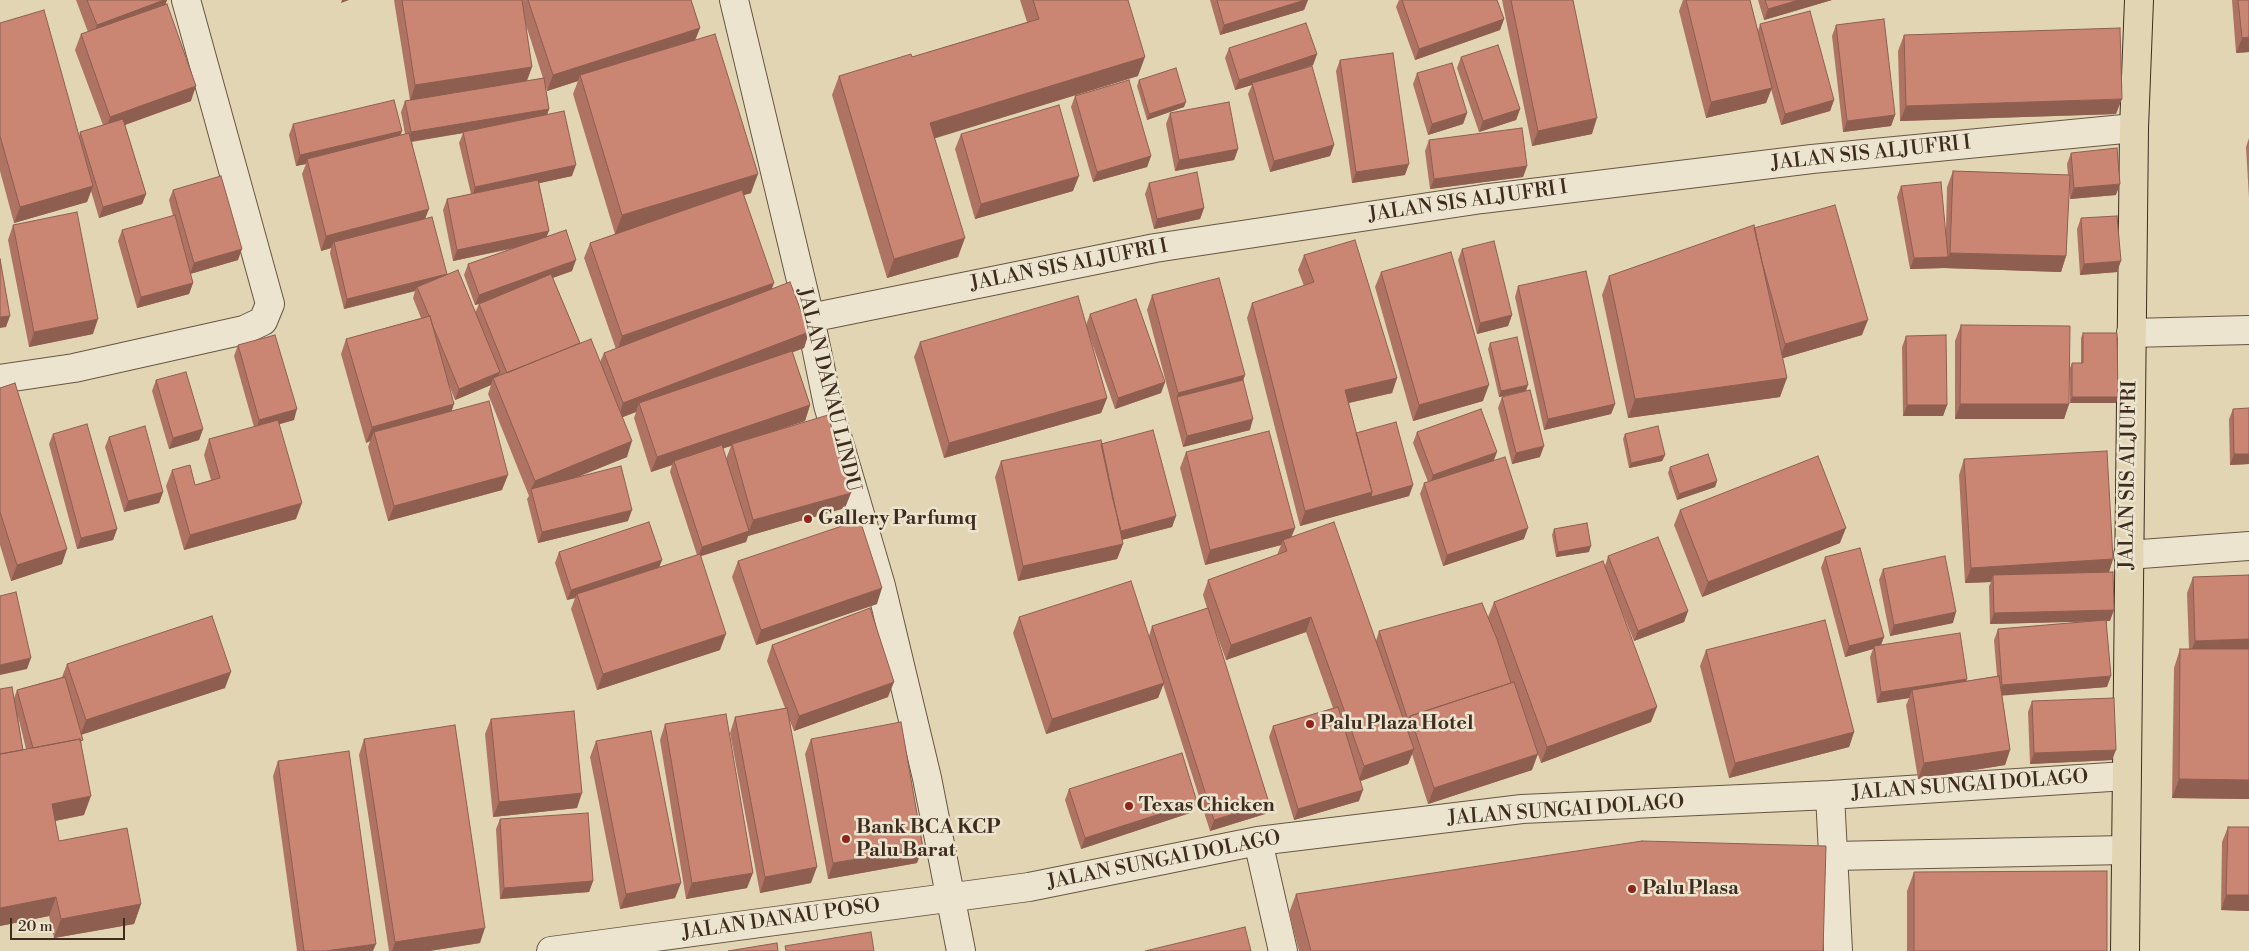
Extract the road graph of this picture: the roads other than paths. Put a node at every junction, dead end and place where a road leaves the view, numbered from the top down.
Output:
1 (186, 0) edge
2 (734, 0) edge
3 (2139, 0) edge
4 (2134, 128) junction
5 (810, 318) junction
6 (2249, 330) edge
7 (2131, 333) junction
8 (0, 379) edge
9 (2249, 546) edge
10 (2128, 555) junction
11 (2126, 776) junction
12 (1830, 795) junction
13 (1258, 842) junction
14 (2126, 850) junction
15 (1833, 856) junction
16 (952, 897) junction
17 (551, 951) edge
18 (961, 951) edge
19 (1282, 951) edge
20 (1838, 951) edge
21 (2125, 951) edge

1 - 8 street
2 - 5 street, JALAN DANAU LINDU
3 - 4 main road, JALAN SIS ALJUFRI
4 - 5 street, JALAN SIS ALJUFRI I
4 - 7 main road, JALAN SIS ALJUFRI
5 - 16 street, JALAN DANAU LINDU
6 - 7 street
7 - 10 main road, JALAN SIS ALJUFRI
9 - 10 street
10 - 11 main road, JALAN SIS ALJUFRI
11 - 12 street, JALAN SUNGAI DOLAGO
11 - 14 main road, JALAN SIS ALJUFRI
12 - 13 street, JALAN SUNGAI DOLAGO
12 - 15 street
13 - 16 street, JALAN SUNGAI DOLAGO
13 - 19 street
14 - 15 street
14 - 21 main road, JALAN SIS ALJUFRI
15 - 20 street
16 - 17 street, JALAN DANAU POSO
16 - 18 street, JALAN DANAU LINDU

